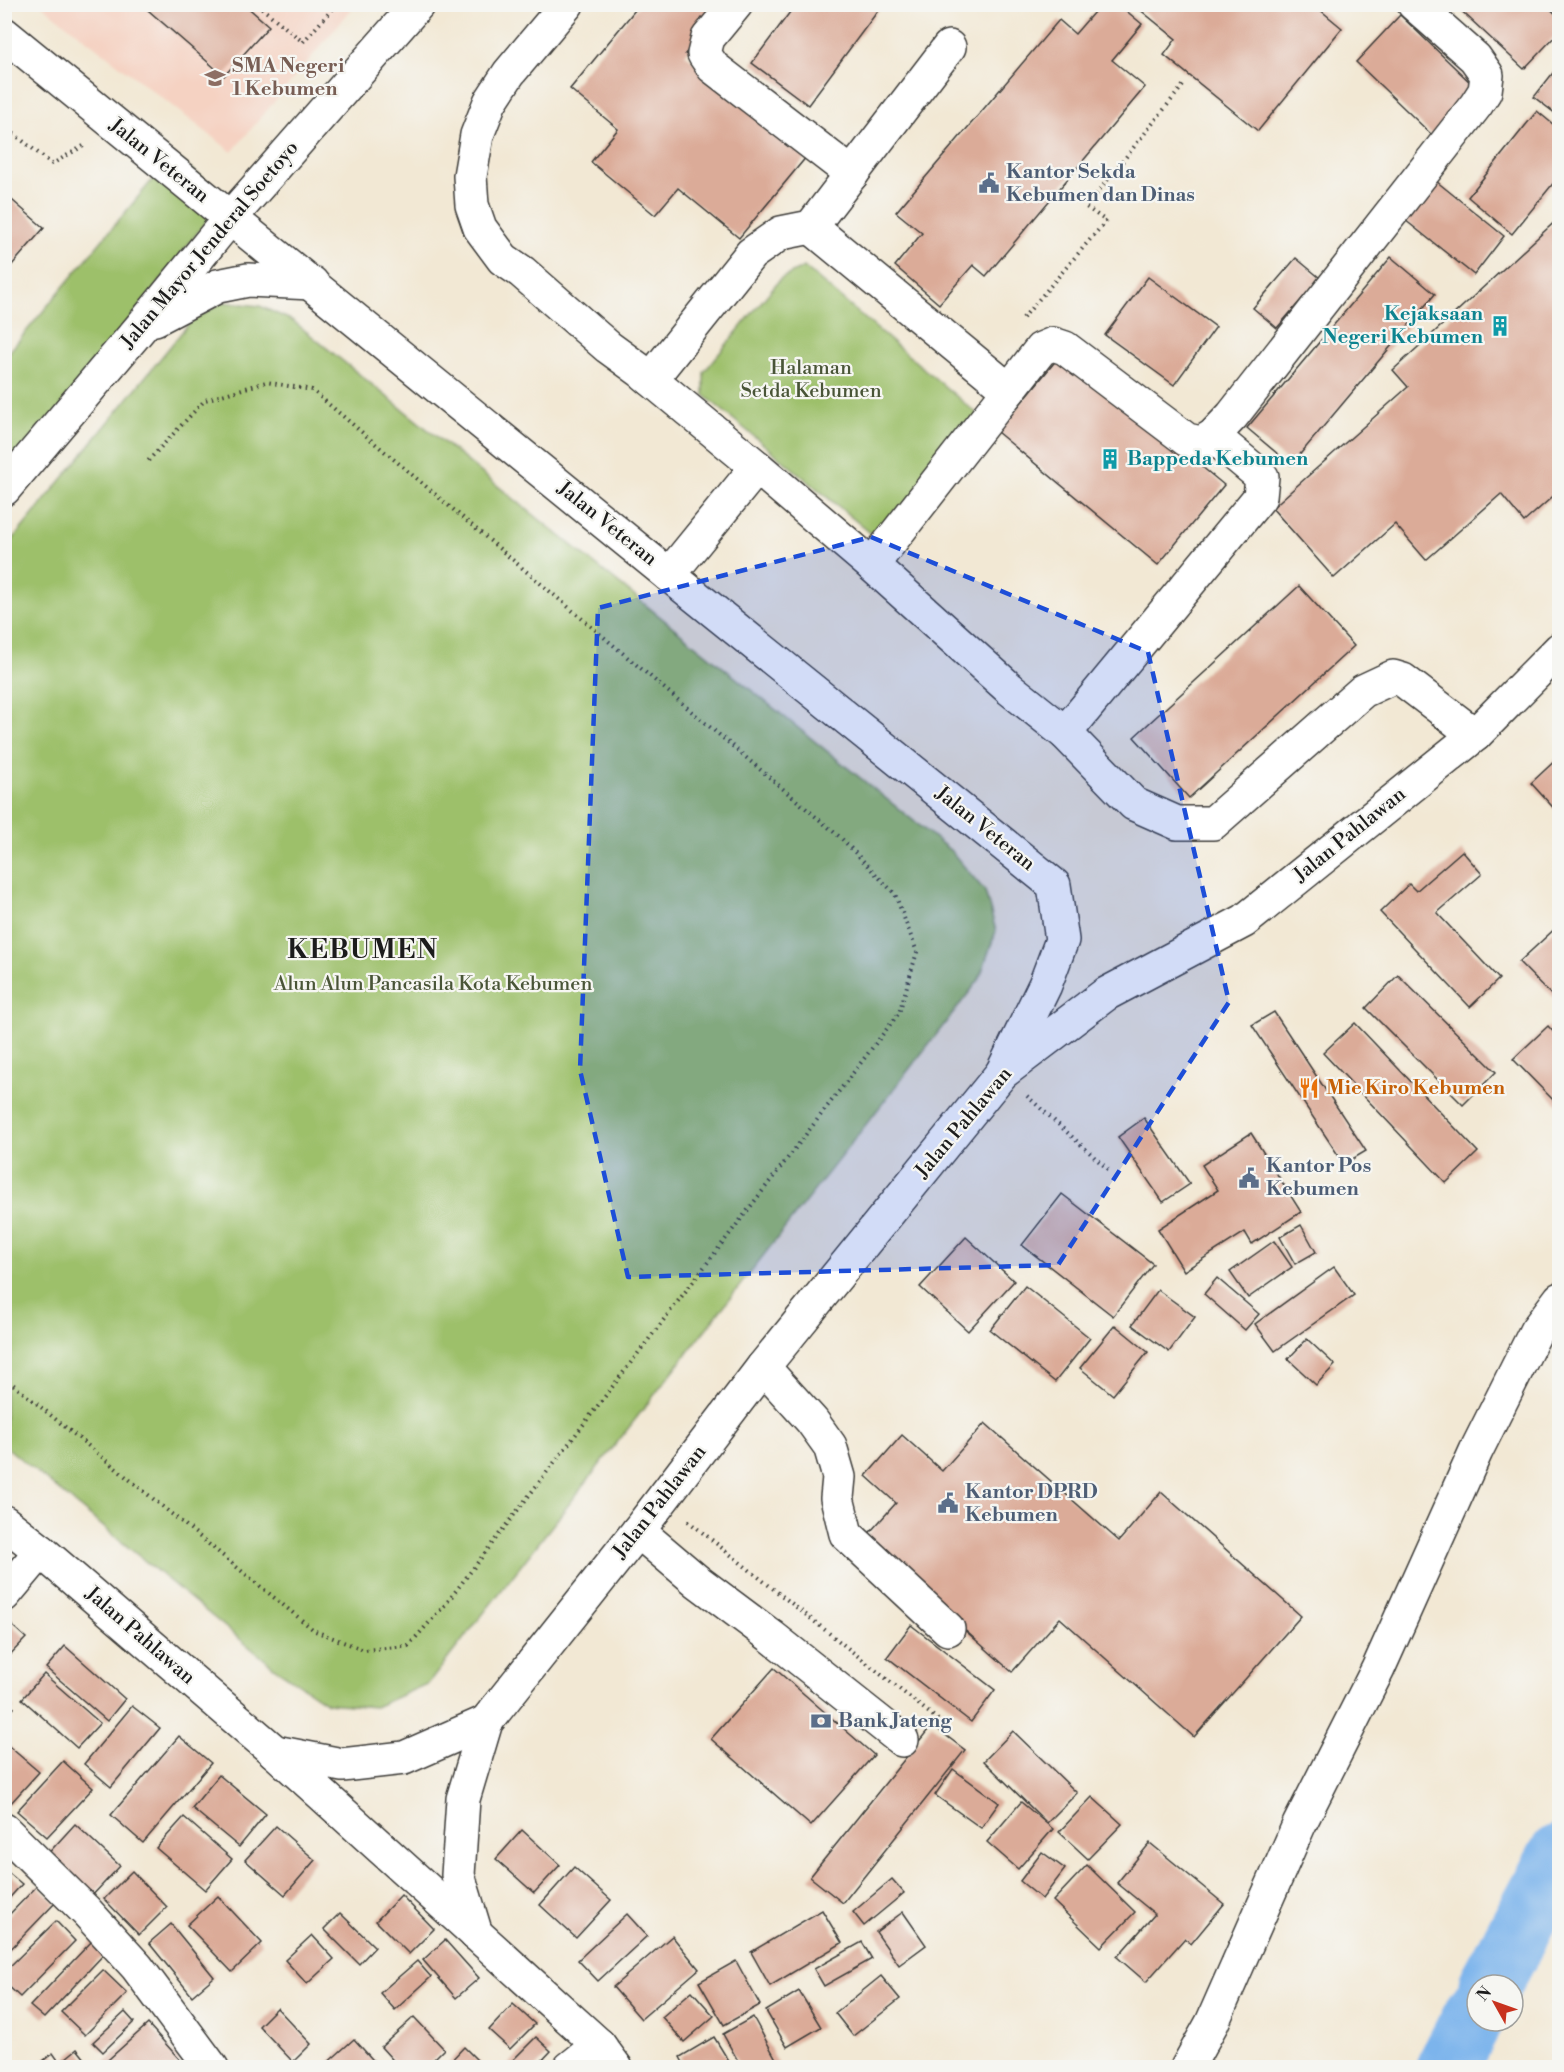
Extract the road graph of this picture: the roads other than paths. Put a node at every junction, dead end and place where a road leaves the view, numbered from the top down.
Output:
1 (418, 4) edge
2 (567, 4) edge
3 (736, 4) edge
4 (1413, 4) edge
5 (4, 34) edge
6 (949, 48) dead end
7 (852, 174) junction
8 (230, 218) junction
9 (811, 227) junction
10 (312, 283) junction
11 (142, 326) junction
12 (651, 379) junction
13 (1009, 390) junction
14 (1213, 436) junction
15 (757, 467) junction
16 (4, 489) edge
17 (872, 565) junction
18 (669, 575) junction
19 (1560, 649) edge
20 (1065, 733) junction
21 (1475, 735) junction
22 (1002, 1073) junction
23 (1560, 1299) edge
24 (764, 1366) junction
25 (4, 1522) edge
26 (638, 1531) junction
27 (41, 1551) junction
28 (4, 1595) edge
29 (948, 1629) dead end
30 (486, 1722) junction
31 (902, 1740) dead end
32 (275, 1752) junction
33 (4, 1830) edge
34 (476, 1934) junction
35 (608, 2056) edge
36 (212, 2067) edge
37 (570, 2067) edge
38 (1187, 2067) edge

1 - 8 main road, Jalan Mayor Jenderal Soetoyo
2 - 12 main road
3 - 7 main road
4 - 14 main road
5 - 8 main road, Jalan Veteran
6 - 7 main road
7 - 9 main road
8 - 10 main road, Jalan Veteran
8 - 11 main road, Jalan Mayor Jenderal Soetoyo
9 - 12 main road
9 - 13 main road
10 - 11 main road
10 - 18 main road, Jalan Veteran
11 - 16 main road, Jalan Mayor Jenderal Soetoyo
12 - 15 main road
13 - 14 main road
13 - 17 main road
14 - 20 main road
15 - 17 main road
15 - 18 main road
17 - 20 main road
18 - 22 main road, Jalan Veteran
19 - 21 main road, Jalan Pahlawan
20 - 21 main road
21 - 22 main road, Jalan Pahlawan
22 - 24 main road, Jalan Pahlawan
23 - 38 main road
24 - 26 main road, Jalan Pahlawan
24 - 29 main road
25 - 27 main road, Jalan Pahlawan
26 - 30 main road, Jalan Pahlawan
26 - 31 main road
27 - 28 main road
27 - 32 main road, Jalan Pahlawan
30 - 32 main road, Jalan Pahlawan
30 - 34 main road, Jalan Pahlawan
32 - 34 main road, Jalan Pahlawan
33 - 36 main road
34 - 35 main road
35 - 37 main road

